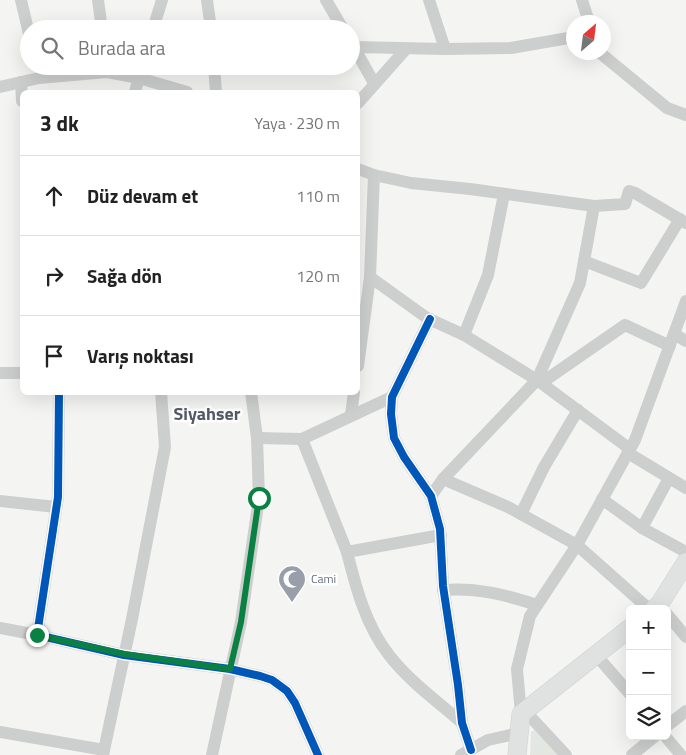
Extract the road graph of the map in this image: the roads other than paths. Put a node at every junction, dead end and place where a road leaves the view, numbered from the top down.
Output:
1 (21, 0) edge
2 (98, 0) edge
3 (162, 0) edge
4 (207, 0) edge
5 (326, 0) edge
6 (430, 0) edge
7 (582, 0) edge
8 (587, 15) edge
9 (26, 20) edge
10 (101, 20) edge
11 (156, 20) edge
12 (210, 20) edge
13 (338, 20) edge
14 (566, 38) edge
15 (360, 45) edge
16 (406, 48) junction
17 (445, 49) junction
18 (360, 58) edge
19 (609, 60) edge
20 (32, 75) edge
21 (139, 75) edge
22 (147, 75) edge
23 (215, 75) edge
24 (21, 82) junction
25 (374, 83) junction
26 (0, 87) edge
27 (21, 90) edge
28 (136, 90) edge
29 (182, 90) edge
30 (216, 90) edge
31 (360, 100) edge
32 (686, 115) edge
33 (360, 170) edge
34 (374, 175) junction
35 (504, 194) junction
36 (594, 206) junction
37 (683, 221) edge
38 (584, 261) junction
39 (370, 277) junction
40 (686, 301) edge
41 (430, 319) junction
42 (464, 335) junction
43 (672, 340) junction
44 (686, 341) edge
45 (360, 351) edge
46 (0, 373) edge
47 (20, 373) edge
48 (537, 380) junction
49 (60, 395) edge
50 (161, 395) edge
51 (251, 395) edge
52 (354, 395) edge
53 (392, 397) junction
54 (578, 410) junction
55 (351, 415) junction
56 (257, 438) junction
57 (302, 439) junction
58 (629, 451) junction
59 (669, 478) junction
60 (444, 479) junction
61 (686, 488) edge
62 (430, 496) junction
63 (602, 499) junction
64 (0, 501) edge
65 (56, 507) junction
66 (521, 514) junction
67 (642, 528) junction
68 (440, 535) junction
69 (576, 545) junction
70 (347, 552) junction
71 (686, 552) edge
72 (686, 562) edge
73 (443, 590) junction
74 (536, 605) junction
75 (654, 605) edge
76 (661, 605) edge
77 (671, 621) edge
78 (0, 628) edge
79 (626, 631) edge
80 (37, 635) junction
81 (686, 637) edge
82 (124, 654) junction
83 (596, 655) junction
84 (230, 669) junction
85 (626, 689) edge
86 (686, 711) edge
87 (523, 713) junction
88 (462, 723) junction
89 (671, 723) edge
90 (0, 732) edge
91 (519, 733) junction
92 (650, 740) edge
93 (668, 740) edge
94 (103, 752) edge
95 (466, 752) edge
96 (212, 755) edge
97 (318, 755) edge
98 (517, 755) edge
99 (566, 755) edge
100 (632, 755) edge
101 (681, 755) edge

1 - 9 street
2 - 10 street
3 - 11 street
4 - 12 street
5 - 13 street
6 - 17 street
7 - 8 street
14 - 17 street
15 - 16 street
16 - 17 street
16 - 25 street
18 - 25 street
19 - 32 street
20 - 24 street
21 - 28 street
22 - 29 street
23 - 30 street
24 - 26 street
24 - 27 street
25 - 31 street
33 - 34 street
34 - 35 street
34 - 39 street
35 - 36 street
35 - 42 street
36 - 37 street
36 - 38 street
37 - 38 street
38 - 48 street
39 - 41 street
39 - 45 street
40 - 43 street
41 - 42 street
41 - 53 street
42 - 48 street
43 - 44 street
43 - 48 street
43 - 58 street
46 - 47 street
48 - 54 street
48 - 60 street
49 - 65 street
50 - 82 street
51 - 56 street
52 - 55 street
53 - 55 street
53 - 62 street
54 - 58 street
54 - 66 street
55 - 57 street
56 - 57 street
56 - 84 street
57 - 70 street
58 - 59 street
58 - 63 street
59 - 61 street
59 - 67 street
60 - 62 street
60 - 66 street
62 - 68 street
63 - 67 street
63 - 69 street
64 - 65 street
65 - 80 street
66 - 69 street
67 - 71 street
68 - 70 street
68 - 73 street
69 - 74 street
69 - 75 street
70 - 88 street
72 - 76 street
73 - 74 street
73 - 88 street
74 - 87 street
77 - 81 street
78 - 80 street
79 - 83 street
80 - 82 street
82 - 84 street
82 - 94 street
83 - 85 street
83 - 87 street
84 - 96 street
84 - 97 street
86 - 89 street
87 - 91 street
87 - 99 street
88 - 95 street
90 - 94 street
91 - 95 street
91 - 98 street
92 - 100 street
93 - 101 street

